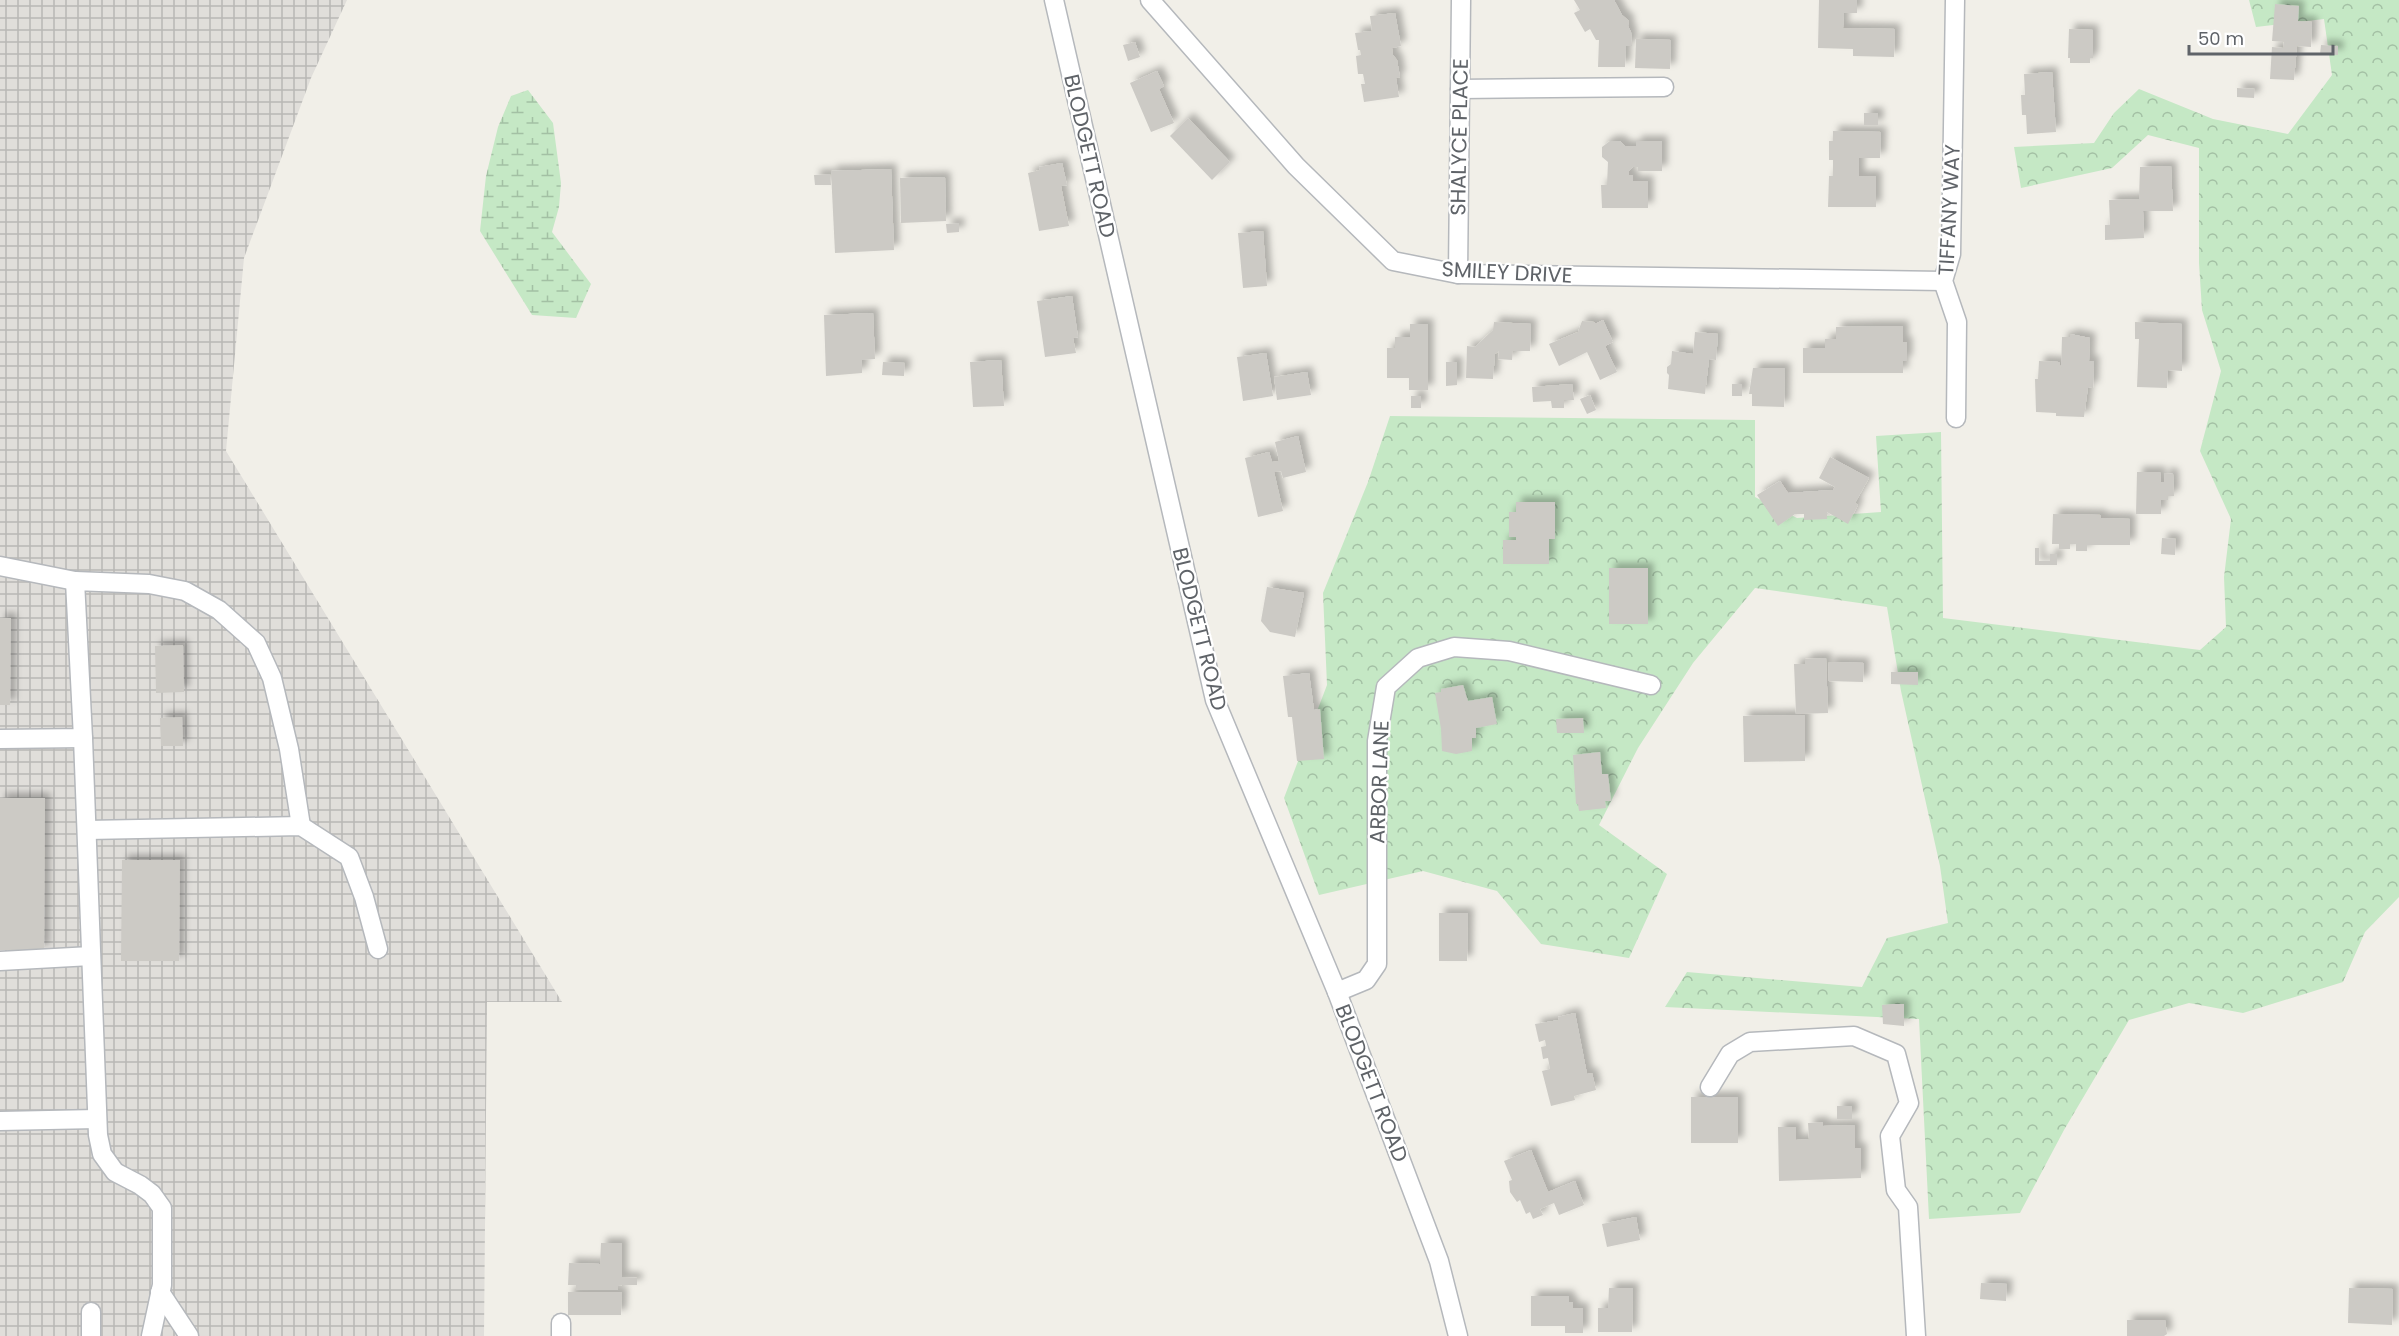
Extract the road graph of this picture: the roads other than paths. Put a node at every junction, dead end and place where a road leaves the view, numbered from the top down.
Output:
1 (1054, 0) edge
2 (1150, 0) edge
3 (1461, 0) edge
4 (1955, 0) edge
5 (1664, 87) dead end
6 (1460, 88) junction
7 (1458, 274) junction
8 (1943, 281) junction
9 (1956, 418) dead end
10 (0, 566) edge
11 (75, 581) junction
12 (1650, 685) dead end
13 (0, 738) edge
14 (83, 738) junction
15 (301, 825) junction
16 (87, 830) junction
17 (378, 949) dead end
18 (91, 957) junction
19 (0, 961) edge
20 (1337, 992) junction
21 (1710, 1087) dead end
22 (97, 1119) junction
23 (0, 1121) edge
24 (160, 1292) junction
25 (91, 1312) dead end
26 (91, 1336) edge
27 (151, 1336) edge
28 (189, 1336) edge
29 (1458, 1336) edge
30 (1916, 1336) edge

1 - 20 street, BLODGETT ROAD
2 - 7 street, SMILEY DRIVE
3 - 6 street, SHALYCE PLACE
4 - 8 street, TIFFANY WAY
5 - 6 street
6 - 7 street, SHALYCE PLACE
7 - 8 street, SMILEY DRIVE
8 - 9 street, TIFFANY WAY
10 - 11 street
11 - 14 street
11 - 15 street
12 - 20 street, ARBOR LANE
13 - 14 street
14 - 16 street
15 - 16 street
15 - 17 street
16 - 18 street
18 - 19 street
18 - 22 street
20 - 29 street, BLODGETT ROAD
21 - 30 street
22 - 23 street
22 - 24 street
24 - 27 street
24 - 28 street
25 - 26 street

